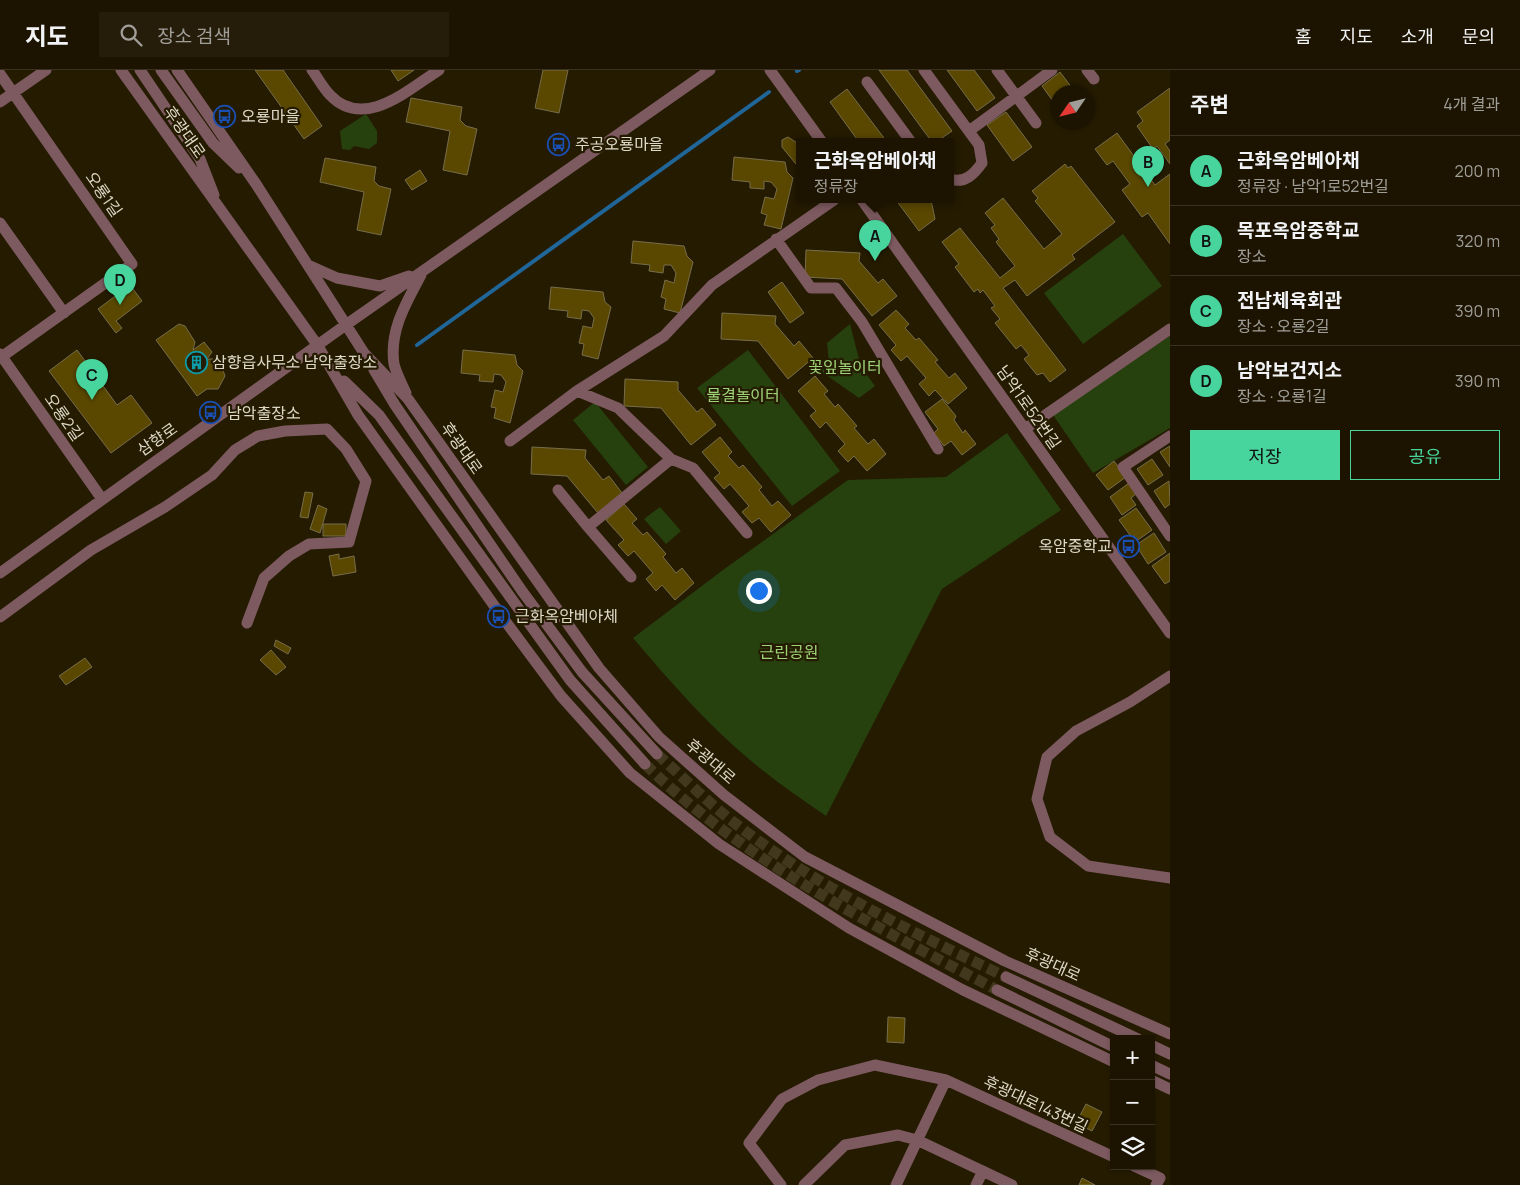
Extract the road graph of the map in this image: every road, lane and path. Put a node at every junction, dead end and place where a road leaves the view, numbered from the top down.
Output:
1 (46, 70) edge
2 (121, 70) edge
3 (140, 70) edge
4 (161, 70) edge
5 (177, 70) edge
6 (312, 70) edge
7 (439, 70) edge
8 (710, 70) edge
9 (770, 70) edge
10 (924, 70) edge
11 (997, 70) edge
12 (1052, 70) edge
13 (0, 74) edge
14 (867, 82) dead end
15 (13, 93) junction
16 (1016, 96) junction
17 (0, 102) edge
18 (1036, 123) dead end
19 (969, 131) junction
20 (819, 138) edge
21 (908, 138) edge
22 (954, 180) edge
23 (256, 184) junction
24 (830, 203) edge
25 (868, 203) edge
26 (222, 214) junction
27 (0, 223) edge
28 (776, 239) junction
29 (308, 265) junction
30 (422, 272) junction
31 (64, 313) junction
32 (346, 325) junction
33 (1170, 329) edge
34 (318, 346) junction
35 (364, 353) junction
36 (1, 356) edge
37 (335, 372) junction
38 (577, 391) junction
39 (408, 399) junction
40 (1025, 429) junction
41 (1170, 436) edge
42 (510, 441) dead end
43 (938, 449) dead end
44 (671, 459) junction
45 (558, 490) dead end
46 (102, 499) junction
47 (1165, 518) edge
48 (588, 527) junction
49 (747, 533) dead end
50 (1170, 536) edge
51 (0, 573) edge
52 (631, 577) dead end
53 (0, 618) edge
54 (247, 623) dead end
55 (1170, 633) edge
56 (1170, 676) edge
57 (657, 754) tunnel mouth
58 (645, 764) tunnel mouth
59 (1170, 878) edge
60 (1006, 978) tunnel mouth
61 (997, 990) tunnel mouth
62 (1170, 1034) edge
63 (1129, 1035) edge
64 (1110, 1045) edge
65 (1155, 1047) edge
66 (1170, 1054) edge
67 (1110, 1060) edge
68 (1155, 1067) edge
69 (1170, 1074) edge
70 (946, 1080) junction
71 (1155, 1082) edge
72 (1170, 1089) edge
73 (917, 1140) junction
74 (1110, 1155) edge
75 (1143, 1170) edge
76 (983, 1171) junction
77 (781, 1185) edge
78 (804, 1185) edge
79 (896, 1185) edge
80 (976, 1185) edge
81 (1012, 1185) edge
82 (1156, 1185) edge

1 - 15 street
2 - 26 street, 후광대로
3 - 26 street, 후광대로
4 - 23 street, 후광대로
5 - 23 street, 후광대로
6 - 7 street
8 - 30 street, 삼향로
9 - 20 street
10 - 19 street
11 - 16 street
12 - 16 street
13 - 15 street, 오룡1길
14 - 21 street
15 - 17 street
15 - 31 street, 오룡1길
16 - 18 street
16 - 19 street
19 - 22 street
23 - 29 street, 후광대로
24 - 28 street
25 - 40 street, 남악1로52번길
26 - 34 street, 후광대로
27 - 31 street
28 - 38 street
28 - 43 street
29 - 30 street
29 - 32 street, 후광대로
30 - 32 street, 삼향로
30 - 39 street
31 - 36 street, 오룡1길
32 - 34 street, 삼향로
32 - 35 street, 후광대로
33 - 40 street
34 - 37 street, 후광대로
34 - 46 street, 삼향로
35 - 39 street, 후광대로
35 - 57 street, 후광대로
36 - 46 street, 오룡2길
37 - 58 street, 후광대로
37 - 67 street, 후광대로
38 - 42 street
38 - 44 street
39 - 62 street, 후광대로
40 - 55 street, 남악1로52번길
41 - 47 street
44 - 48 street
44 - 49 street
45 - 48 street
46 - 51 street, 삼향로
47 - 50 street
48 - 52 street
53 - 54 street
56 - 59 street
60 - 63 street, 후광대로
61 - 64 street
65 - 66 street
68 - 69 street
70 - 73 street
70 - 74 street, 후광대로143번길
70 - 77 street, 후광대로143번길
71 - 72 street
73 - 76 street
73 - 78 street
73 - 79 street
75 - 82 street
76 - 80 street
76 - 81 street

